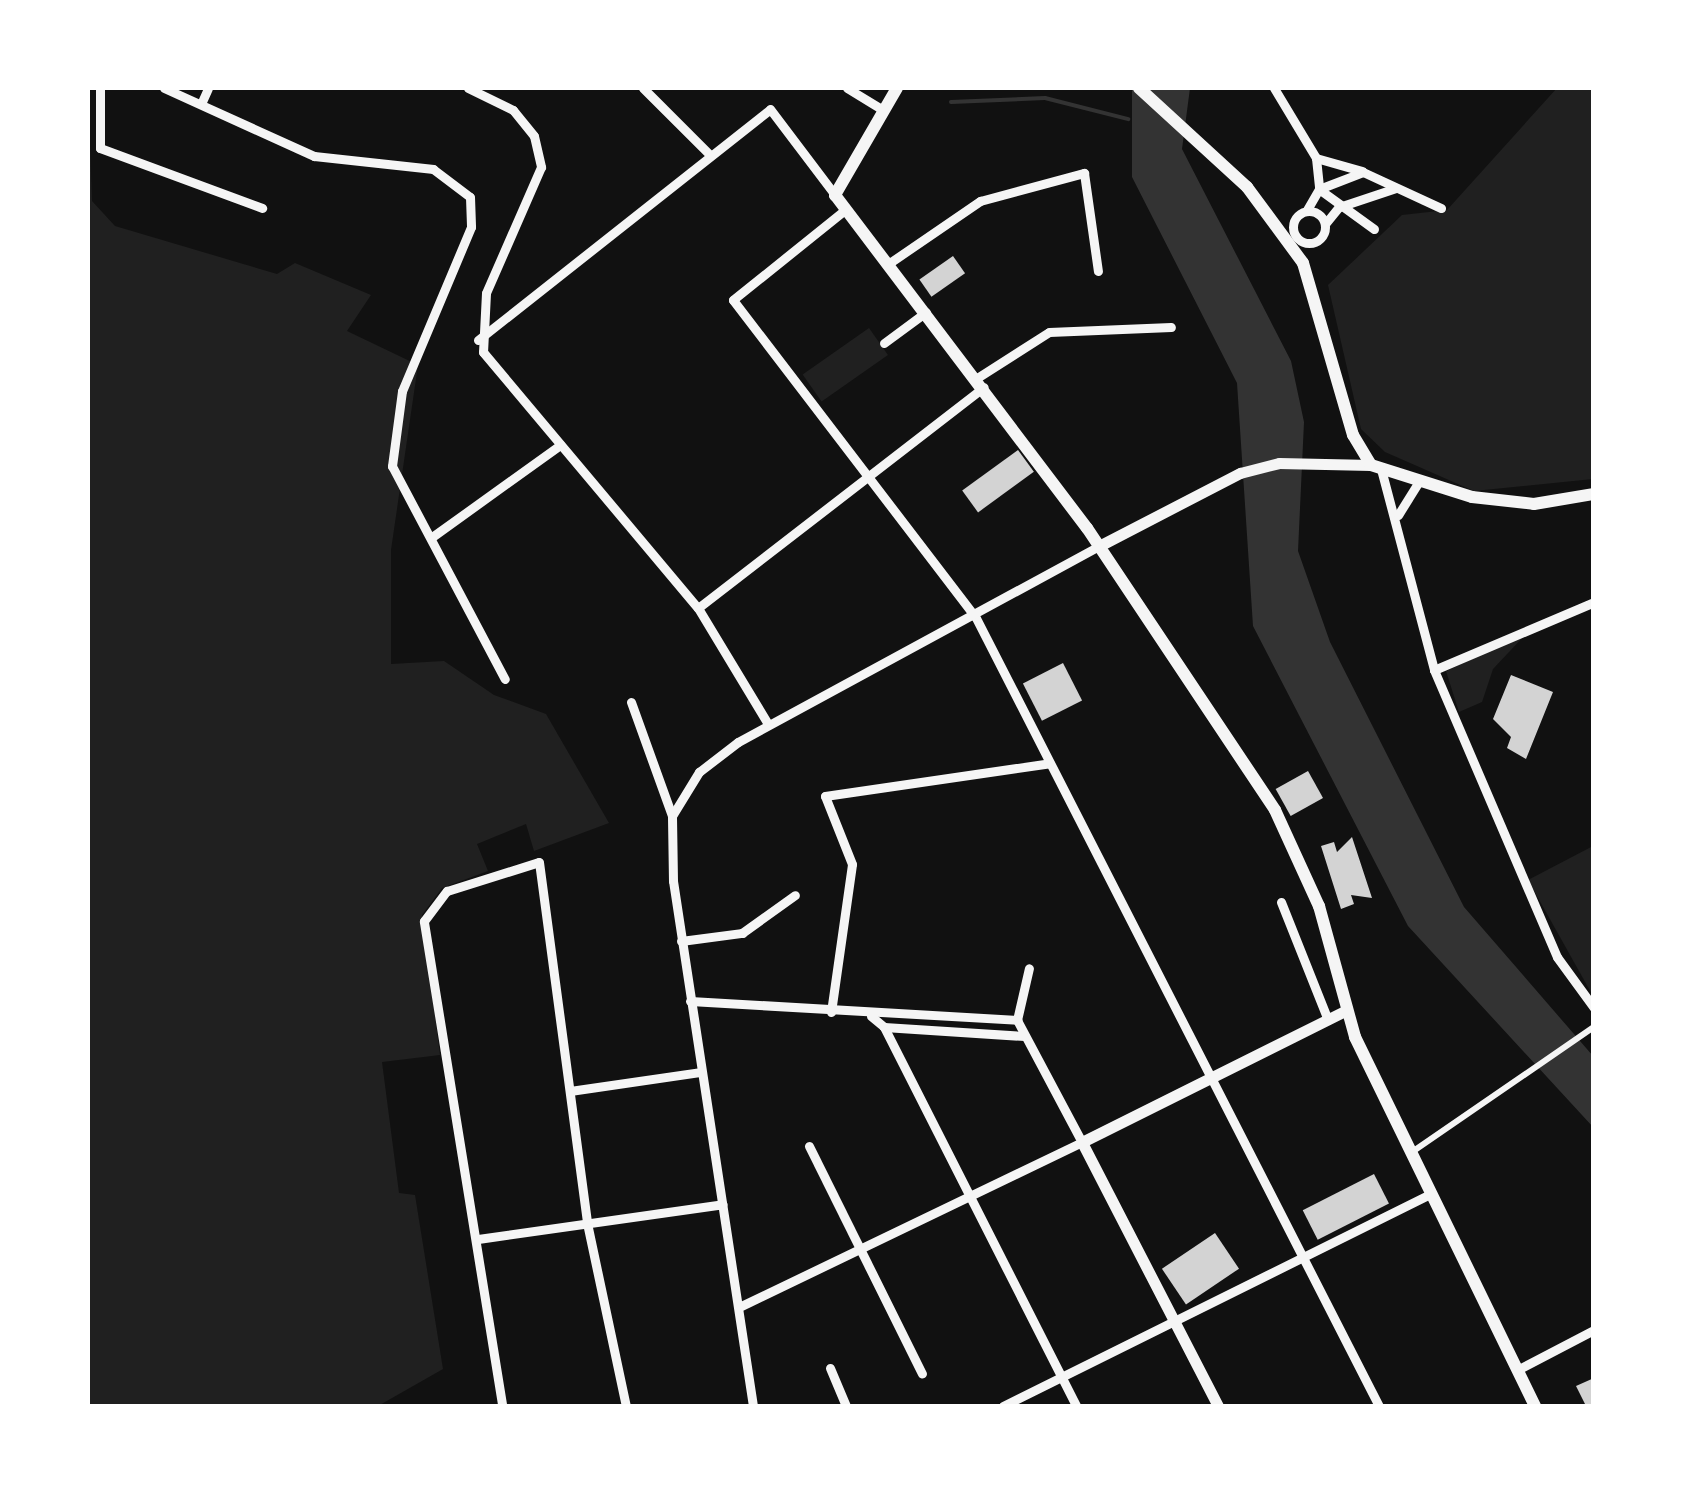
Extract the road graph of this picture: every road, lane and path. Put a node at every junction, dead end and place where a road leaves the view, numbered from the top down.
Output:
1 (100, 88) edge
2 (164, 88) edge
3 (208, 88) edge
4 (468, 88) edge
5 (644, 88) edge
6 (847, 88) edge
7 (897, 88) edge
8 (1140, 88) edge
9 (1274, 88) edge
10 (201, 104) junction
11 (883, 110) junction
12 (710, 155) junction
13 (1316, 158) junction
14 (1363, 172) junction
15 (1396, 188) junction
16 (1319, 189) junction
17 (834, 194) junction
18 (1344, 205) junction
19 (262, 208) dead end
20 (1441, 208) dead end
21 (846, 210) junction
22 (1307, 210) junction
23 (1325, 224) junction
24 (1286, 228) junction
25 (1374, 229) dead end
26 (1306, 243) junction
27 (1302, 263) junction
28 (888, 264) junction
29 (1098, 271) dead end
30 (926, 312) junction
31 (1170, 327) dead end
32 (478, 340) junction
33 (884, 343) dead end
34 (980, 382) junction
35 (560, 446) junction
36 (1376, 467) junction
37 (869, 478) junction
38 (1419, 482) junction
39 (1594, 494) edge
40 (1398, 514) junction
41 (432, 537) junction
42 (1099, 546) junction
43 (1594, 602) edge
44 (698, 608) junction
45 (975, 616) junction
46 (1434, 670) junction
47 (505, 679) dead end
48 (631, 702) dead end
49 (768, 724) junction
50 (1050, 763) junction
51 (672, 816) junction
52 (795, 895) dead end
53 (1281, 902) dead end
54 (681, 941) junction
55 (1029, 968) dead end
56 (690, 1001) junction
57 (1594, 1008) edge
58 (1347, 1010) junction
59 (831, 1012) junction
60 (871, 1016) junction
61 (1017, 1020) junction
62 (1328, 1020) junction
63 (884, 1026) junction
64 (1590, 1029) edge
65 (1025, 1036) junction
66 (700, 1072) junction
67 (1211, 1078) junction
68 (570, 1091) junction
69 (1082, 1142) junction
70 (809, 1146) dead end
71 (1410, 1152) junction
72 (1431, 1194) junction
73 (972, 1200) junction
74 (723, 1204) junction
75 (587, 1223) junction
76 (478, 1239) junction
77 (862, 1252) junction
78 (1302, 1258) junction
79 (741, 1306) junction
80 (1176, 1319) junction
81 (1594, 1330) edge
82 (830, 1368) dead end
83 (1517, 1370) junction
84 (922, 1374) dead end
85 (1061, 1376) junction
86 (503, 1405) edge
87 (626, 1406) edge
88 (753, 1406) edge
89 (846, 1406) edge
90 (1003, 1406) edge
91 (1076, 1406) edge
92 (1218, 1406) edge
93 (1378, 1406) edge
94 (1533, 1406) edge

1 - 19 street
2 - 10 street
3 - 10 street
4 - 32 street
5 - 12 street
6 - 11 street
7 - 11 main road
8 - 24 main road
9 - 13 street
10 - 41 street
11 - 17 main road
12 - 17 street
12 - 32 street
13 - 14 street
13 - 16 street
14 - 15 street
14 - 16 street
15 - 18 street
15 - 20 street
16 - 18 street
16 - 22 street
17 - 21 main road
18 - 23 street
18 - 25 street
21 - 28 main road
21 - 37 street
22 - 23 street
22 - 24 street
23 - 26 street
24 - 26 street
24 - 27 main road
26 - 27 street
27 - 36 main road
28 - 29 street
28 - 30 main road
30 - 33 street
30 - 34 main road
31 - 34 street
32 - 35 street
34 - 37 street
34 - 42 main road
35 - 41 street
35 - 44 street
36 - 38 main road
36 - 40 street
36 - 42 street
37 - 44 street
37 - 45 street
38 - 39 main road
38 - 40 street
40 - 46 street
41 - 47 street
42 - 45 street
42 - 58 main road
43 - 46 street
44 - 49 street
45 - 49 street
45 - 50 street
46 - 57 street
48 - 51 street
49 - 51 street
50 - 59 street
50 - 67 street
51 - 54 street
52 - 54 street
53 - 62 street
54 - 56 street
55 - 61 street
56 - 59 street
56 - 66 street
58 - 62 street
58 - 71 main road
59 - 60 street
60 - 61 street
60 - 63 street
61 - 65 street
62 - 67 street
63 - 65 street
63 - 73 street
64 - 71 street
65 - 69 street
66 - 68 street
66 - 74 street
67 - 69 street
67 - 78 street
68 - 75 street
68 - 76 street
69 - 73 street
69 - 80 street
70 - 77 street
71 - 72 main road
72 - 78 street
72 - 83 main road
73 - 77 street
73 - 85 street
74 - 75 street
74 - 79 street
75 - 76 street
75 - 87 street
76 - 86 street
77 - 79 street
77 - 84 street
78 - 80 street
78 - 93 street
79 - 88 street
80 - 85 street
80 - 92 street
81 - 83 street
82 - 89 street
83 - 94 main road
85 - 90 street
85 - 91 street

